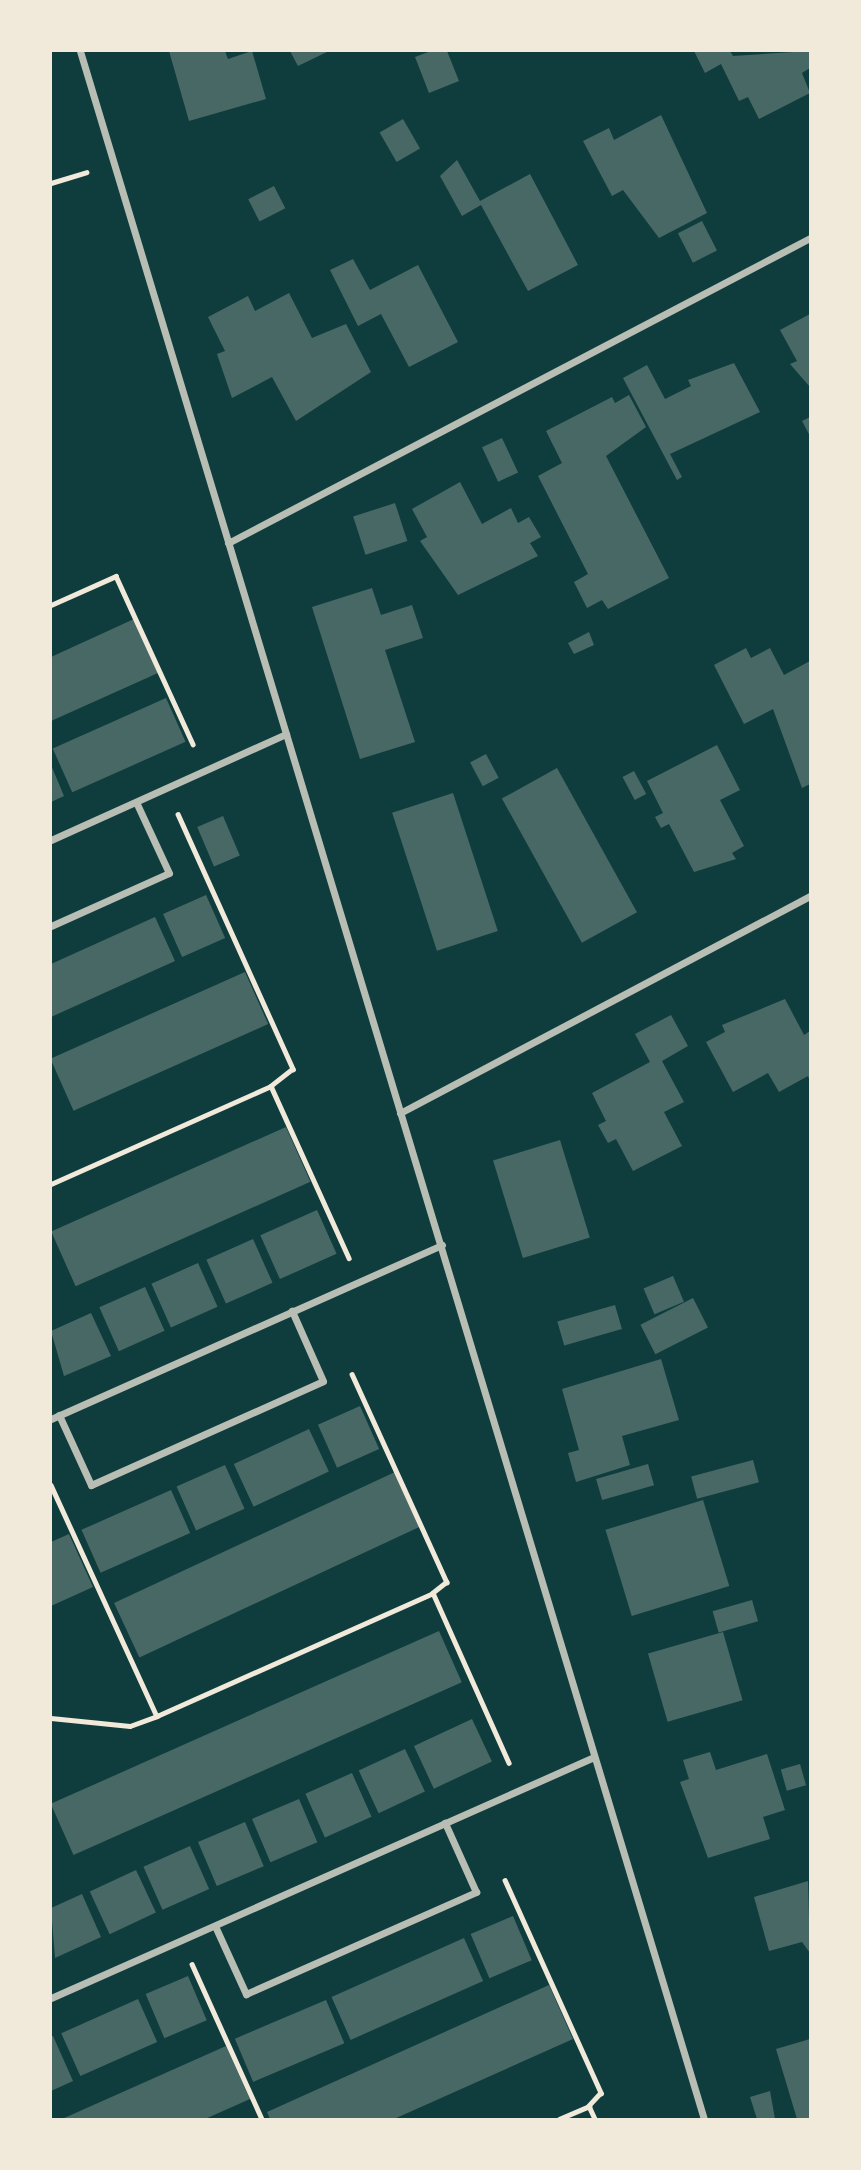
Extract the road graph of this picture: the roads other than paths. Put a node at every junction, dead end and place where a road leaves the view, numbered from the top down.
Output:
1 (80, 51) edge
2 (810, 238) edge
3 (228, 543) junction
4 (286, 734) junction
5 (136, 802) junction
6 (51, 840) edge
7 (810, 895) edge
8 (51, 926) edge
9 (400, 1113) junction
10 (442, 1245) junction
11 (292, 1311) junction
12 (59, 1415) junction
13 (51, 1419) edge
14 (594, 1757) junction
15 (445, 1823) junction
16 (215, 1926) junction
17 (51, 1998) edge
18 (704, 2119) edge

1 - 3 street
2 - 3 street
3 - 4 street
4 - 5 street
4 - 9 street
5 - 6 street
5 - 8 street
7 - 9 street
9 - 10 street
10 - 11 street
10 - 14 street
11 - 12 street
11 - 12 street
12 - 13 street
14 - 15 street
14 - 18 street
15 - 16 street
15 - 16 street
16 - 17 street

